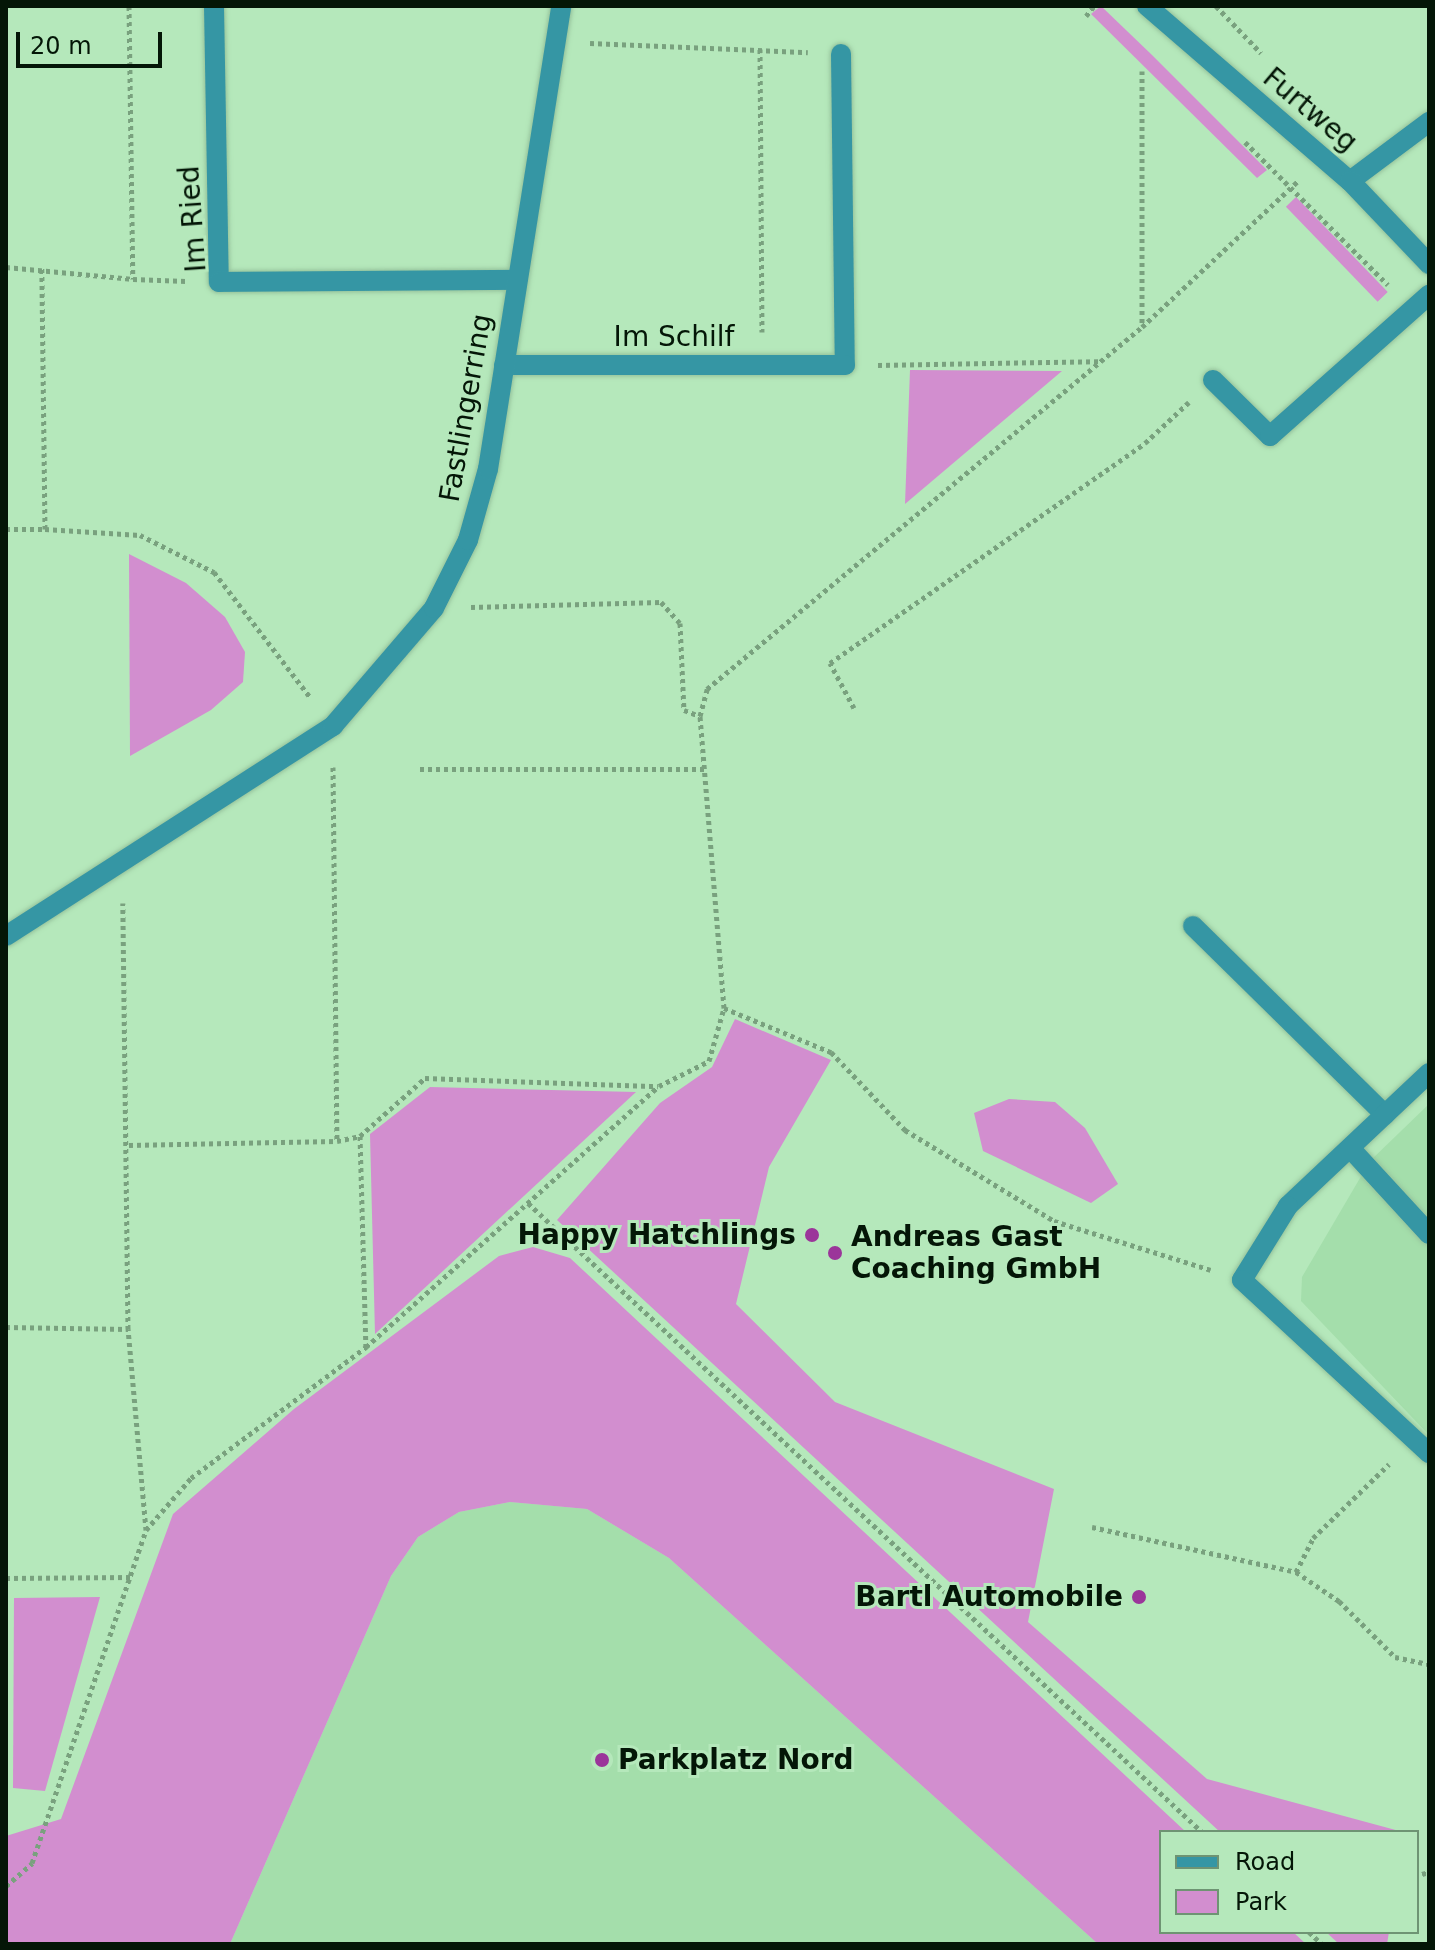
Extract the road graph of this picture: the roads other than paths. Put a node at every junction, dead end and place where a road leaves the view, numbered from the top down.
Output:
1 (214, 6) edge
2 (561, 6) edge
3 (1147, 6) edge
4 (841, 54) road end
5 (1429, 122) edge
6 (1350, 181) junction
7 (1429, 264) edge
8 (517, 280) junction
9 (1429, 295) edge
10 (504, 365) junction
11 (1213, 380) road end
12 (1193, 926) dead end
13 (6, 936) edge
14 (1429, 1073) edge
15 (1385, 1115) junction
16 (1350, 1148) junction
17 (1429, 1234) edge
18 (1422, 1446) edge

1 - 8 street, Im Ried
2 - 8 street, Fastlingerring
3 - 6 street, Furtweg
4 - 10 street, Im Schilf
5 - 6 street
6 - 7 street, Furtweg
8 - 10 street, Fastlingerring
9 - 11 street
10 - 13 street, Fastlingerring
12 - 15 street
14 - 15 street
15 - 16 street
16 - 17 street
16 - 18 street

